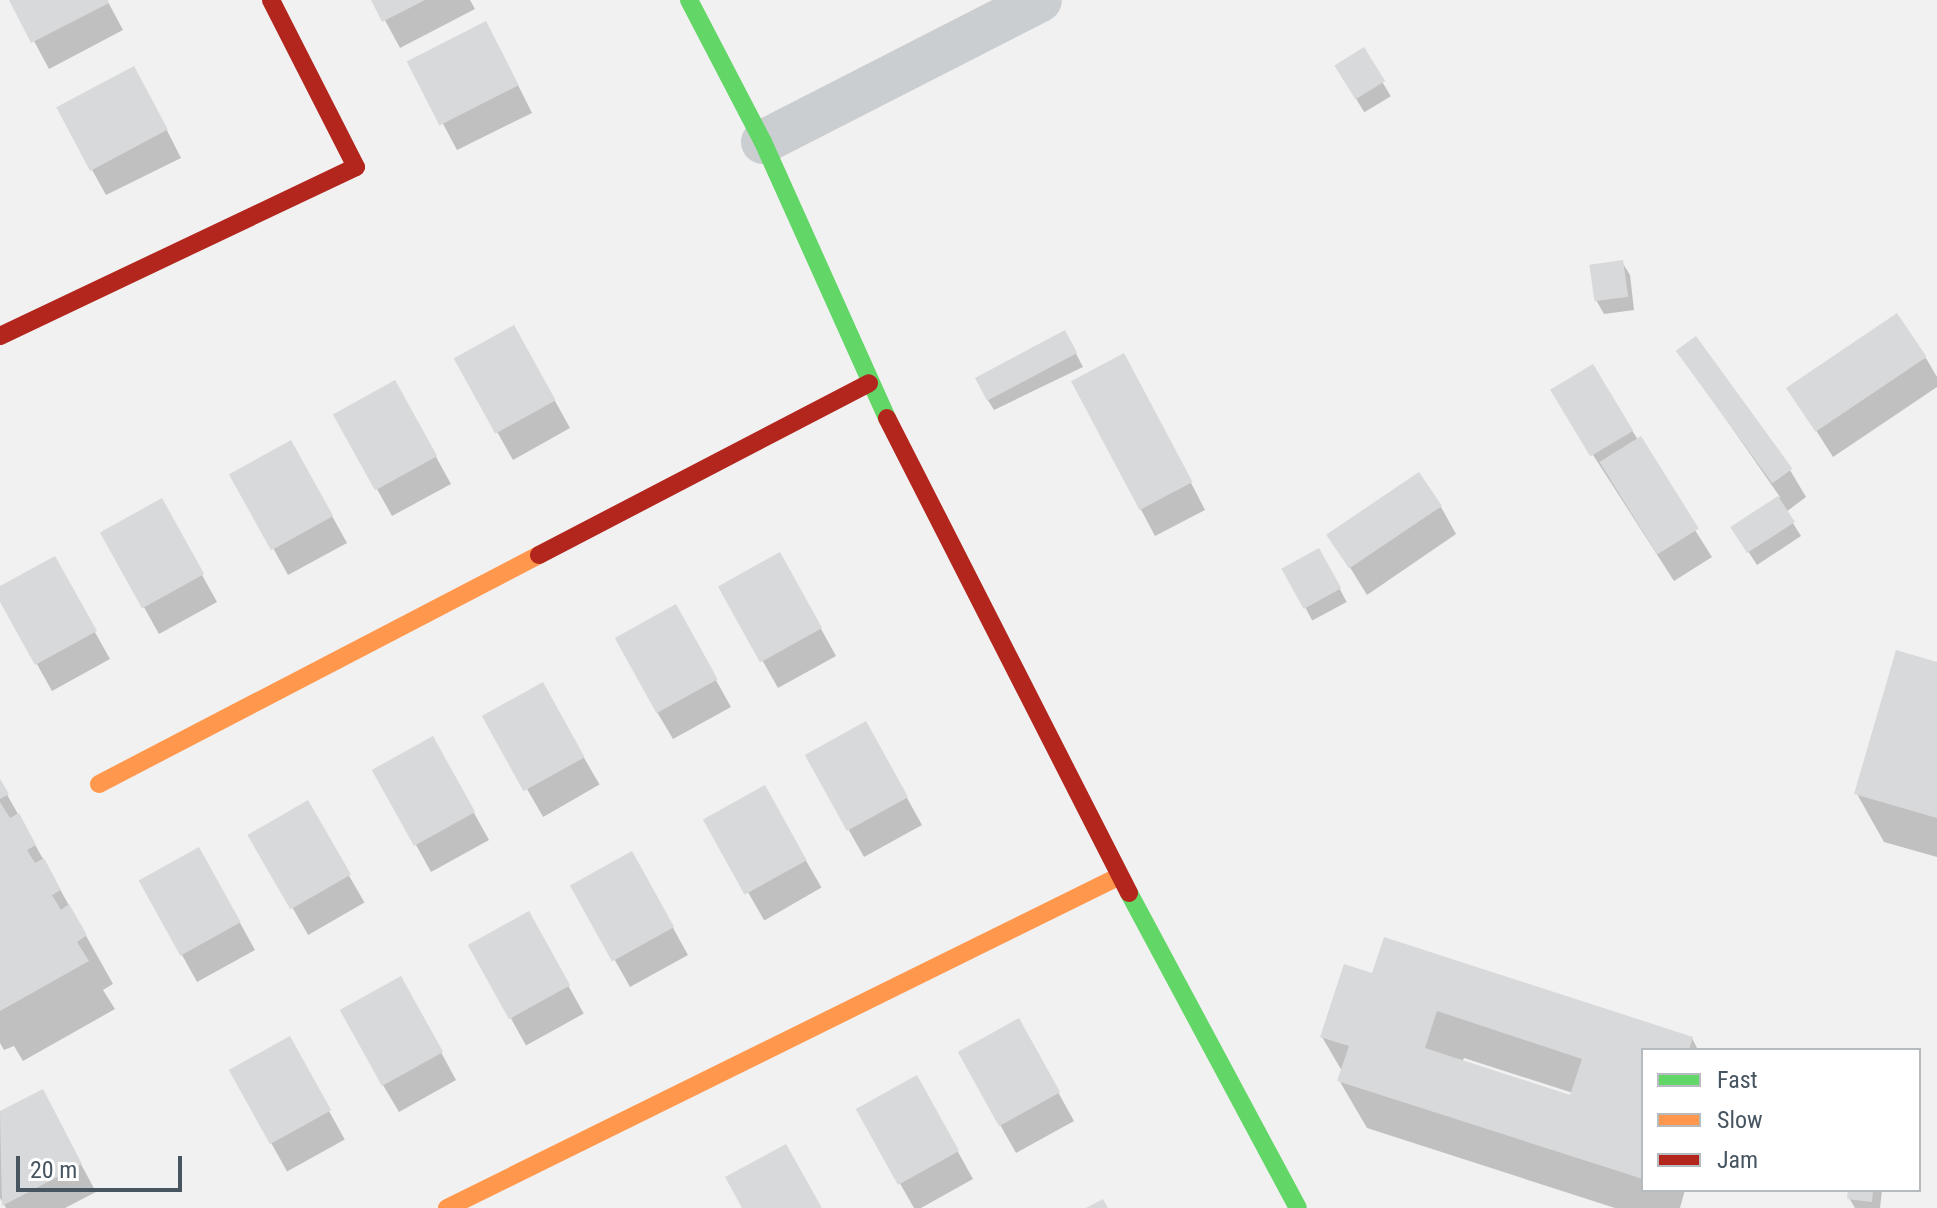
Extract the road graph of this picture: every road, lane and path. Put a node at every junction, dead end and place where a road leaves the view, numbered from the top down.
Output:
1 (271, 0) edge
2 (689, 0) edge
3 (1040, 0) edge
4 (763, 142) junction
5 (0, 336) edge
6 (869, 383) junction
7 (99, 784) dead end
8 (1120, 876) junction
9 (447, 1208) edge
10 (1298, 1208) edge

1 - 5 street
2 - 4 street
3 - 4 street
4 - 6 street
6 - 7 street
6 - 8 street
8 - 9 street
8 - 10 street

